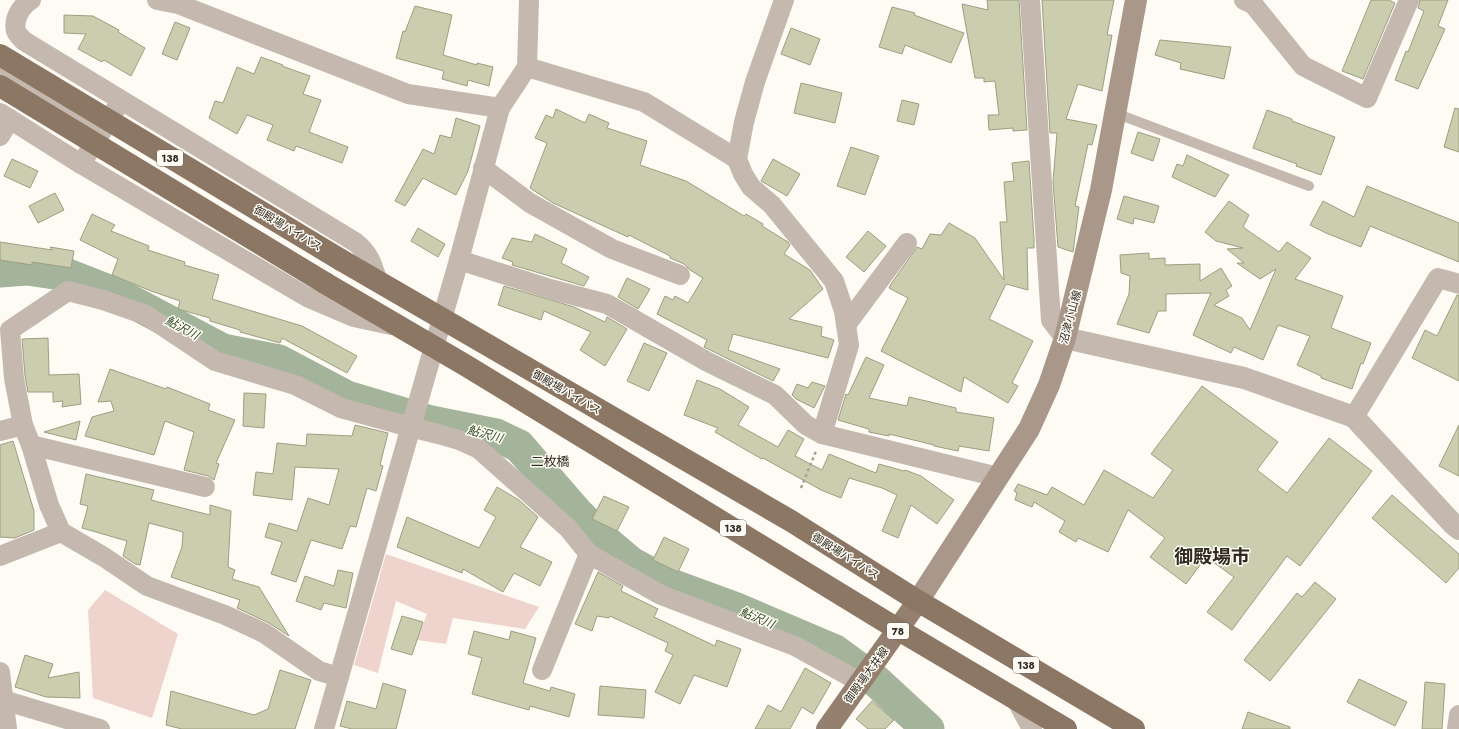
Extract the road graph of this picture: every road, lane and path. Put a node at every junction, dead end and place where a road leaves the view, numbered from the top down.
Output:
1 (31, 0) edge
2 (157, 0) edge
3 (784, 0) edge
4 (1030, 0) edge
5 (1136, 0) edge
6 (1244, 0) edge
7 (1409, 0) edge
8 (527, 1) edge
9 (527, 67) junction
10 (1, 70) edge
11 (122, 100) junction
12 (500, 108) junction
13 (1116, 113) junction
14 (3, 123) edge
15 (102, 131) junction
16 (737, 159) junction
17 (81, 164) junction
18 (483, 168) junction
19 (1309, 186) dead end
20 (907, 243) dead end
21 (459, 260) junction
22 (680, 275) dead end
23 (378, 282) junction
24 (1459, 284) edge
25 (441, 319) junction
26 (846, 325) junction
27 (401, 328) junction
28 (1065, 338) junction
29 (433, 346) junction
30 (1354, 417) junction
31 (23, 425) junction
32 (410, 425) junction
33 (0, 431) edge
34 (822, 434) junction
35 (31, 445) junction
36 (998, 477) junction
37 (205, 487) dead end
38 (802, 488) dead end
39 (1459, 529) edge
40 (61, 532) junction
41 (589, 554) junction
42 (0, 556) edge
43 (918, 601) junction
44 (899, 630) junction
45 (542, 670) dead end
46 (0, 672) edge
47 (339, 677) junction
48 (860, 682) junction
49 (1016, 699) junction
50 (2, 700) edge
51 (1459, 715) edge
52 (7, 729) edge
53 (100, 729) edge
54 (324, 729) edge
55 (827, 729) edge
56 (1032, 729) edge
57 (1066, 729) edge
58 (1134, 729) edge
59 (1457, 729) edge

1 - 11 street
2 - 12 street
3 - 16 street
4 - 28 street
5 - 13 main road, 沼津小山線
6 - 7 street
8 - 9 street
9 - 12 street
9 - 16 street
10 - 15 street
10 - 23 highway, 御殿場バイパス / 138, bridge
10 - 27 highway, 138, bridge
11 - 15 street
11 - 23 street
12 - 18 street
13 - 19 lane
13 - 28 main road, 沼津小山線
14 - 17 street
15 - 17 street
16 - 26 street
17 - 27 street
18 - 21 street
18 - 22 street
20 - 26 street
21 - 25 street
21 - 34 street
23 - 25 highway, 御殿場バイパス / 138
24 - 30 street
25 - 29 street
25 - 43 highway, 御殿場バイパス / 138
26 - 34 street
27 - 29 highway, 138
28 - 30 street
28 - 36 main road, 沼津小山線
29 - 32 street
29 - 44 highway, 138
30 - 39 street
31 - 32 street
31 - 33 street
31 - 35 street
32 - 41 street
32 - 47 street
34 - 36 street
34 - 38 path
35 - 37 street
35 - 40 street
36 - 43 main road, 沼津小山線
40 - 42 street
40 - 47 street
41 - 45 street
41 - 48 street
43 - 44 main road, 御殿場大井線 / 78
43 - 58 highway, 御殿場バイパス / 138
44 - 48 main road, 御殿場大井線 / 78
44 - 49 highway, 138
46 - 50 street
47 - 54 street
48 - 55 main road, 御殿場大井線 / 78
49 - 56 street
49 - 57 highway, 138
50 - 52 street
50 - 53 street
51 - 59 street

